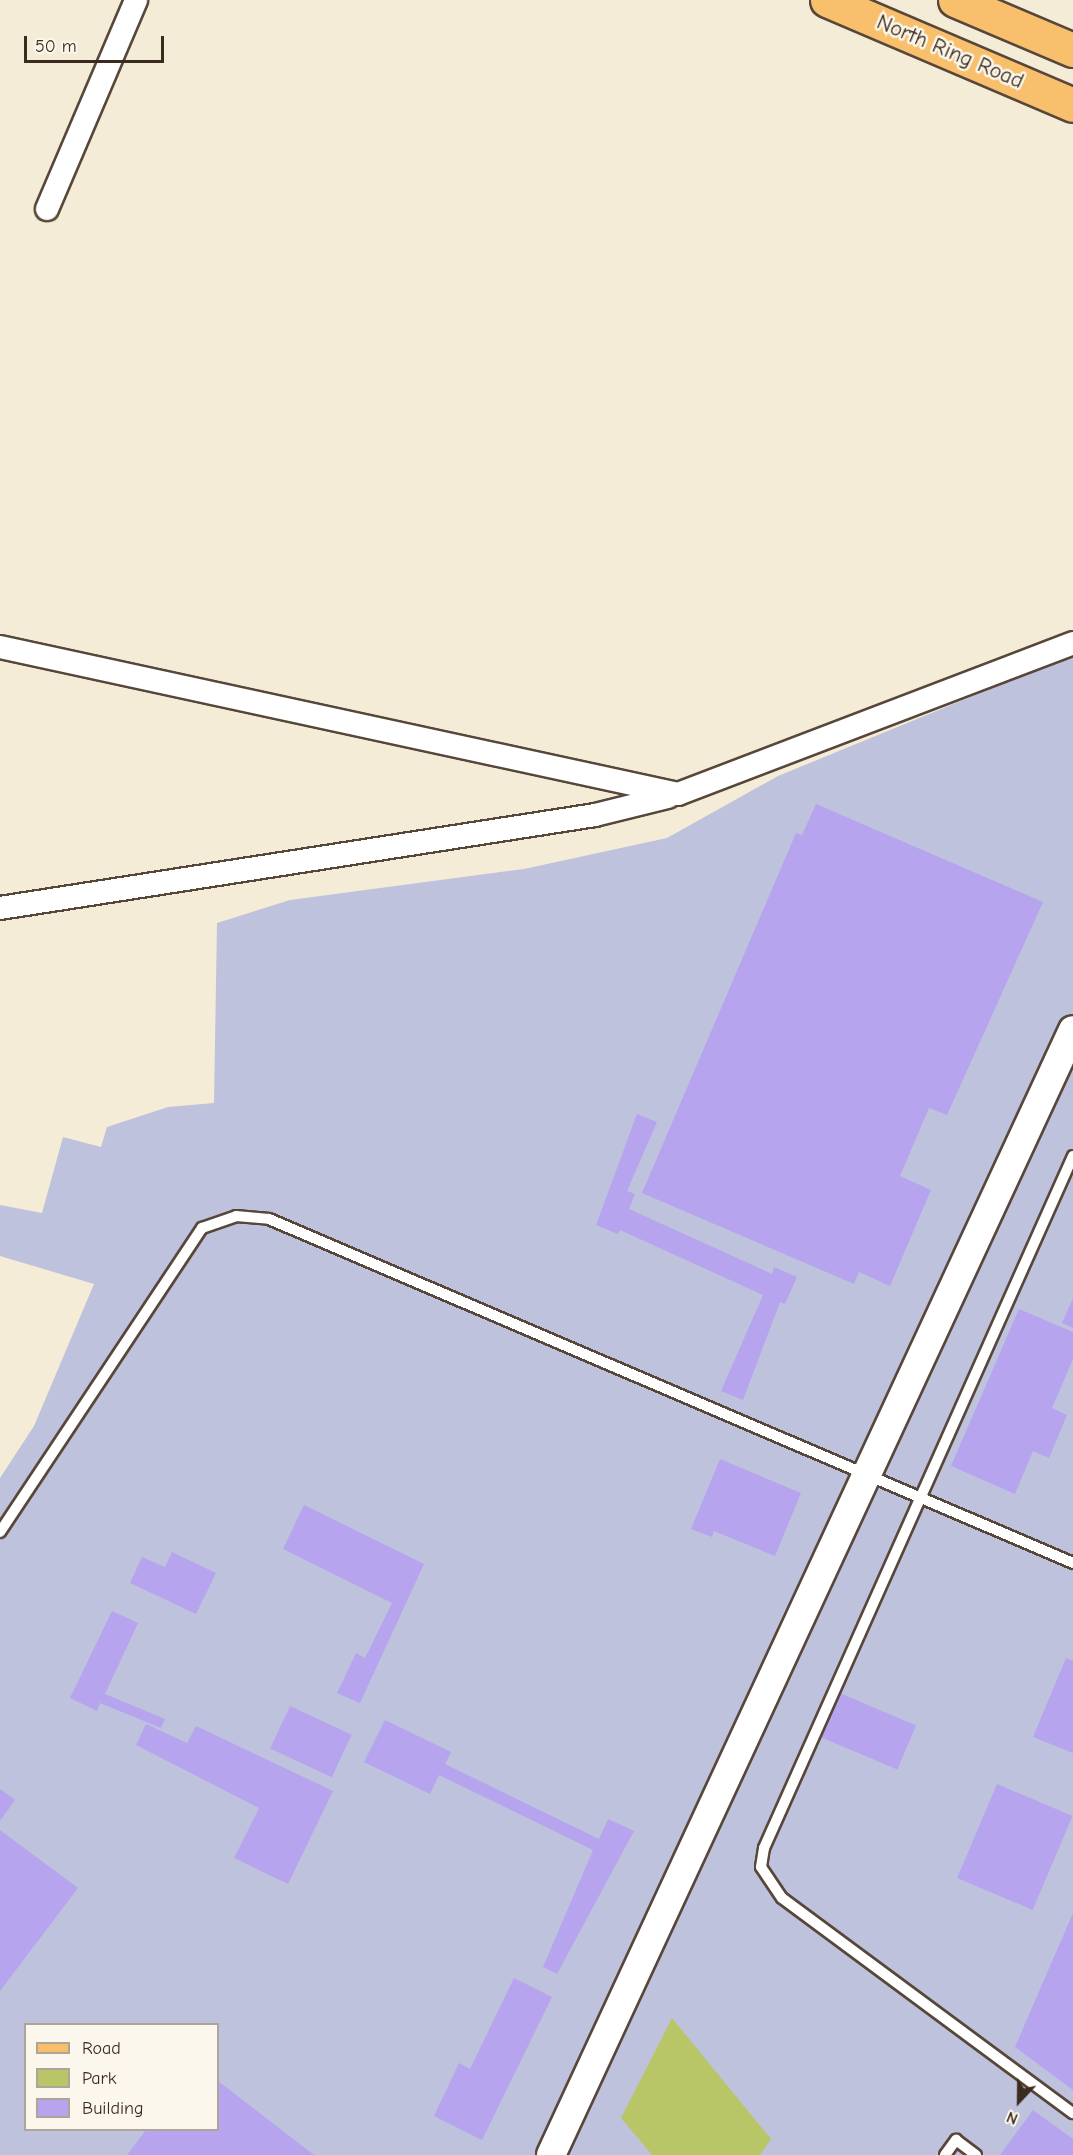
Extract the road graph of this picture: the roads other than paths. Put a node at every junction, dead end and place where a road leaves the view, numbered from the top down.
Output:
1 (136, 0) edge
2 (827, 0) edge
3 (955, 0) edge
4 (1073, 50) edge
5 (1073, 105) edge
6 (47, 209) dead end
7 (1073, 643) edge
8 (0, 647) edge
9 (678, 795) junction
10 (0, 908) edge
11 (1073, 1030) edge
12 (1073, 1156) edge
13 (868, 1471) junction
14 (922, 1495) junction
15 (0, 1532) edge
16 (1073, 1563) edge
17 (1073, 2113) edge
18 (551, 2155) edge
19 (945, 2155) edge
20 (976, 2155) edge

1 - 6 street
2 - 5 main road, North Ring Road
3 - 4 main road
7 - 9 street
8 - 9 street
9 - 10 street
11 - 13 street
12 - 14 lane
13 - 14 lane
13 - 15 lane
13 - 18 street
14 - 16 lane
14 - 17 lane
19 - 20 lane

